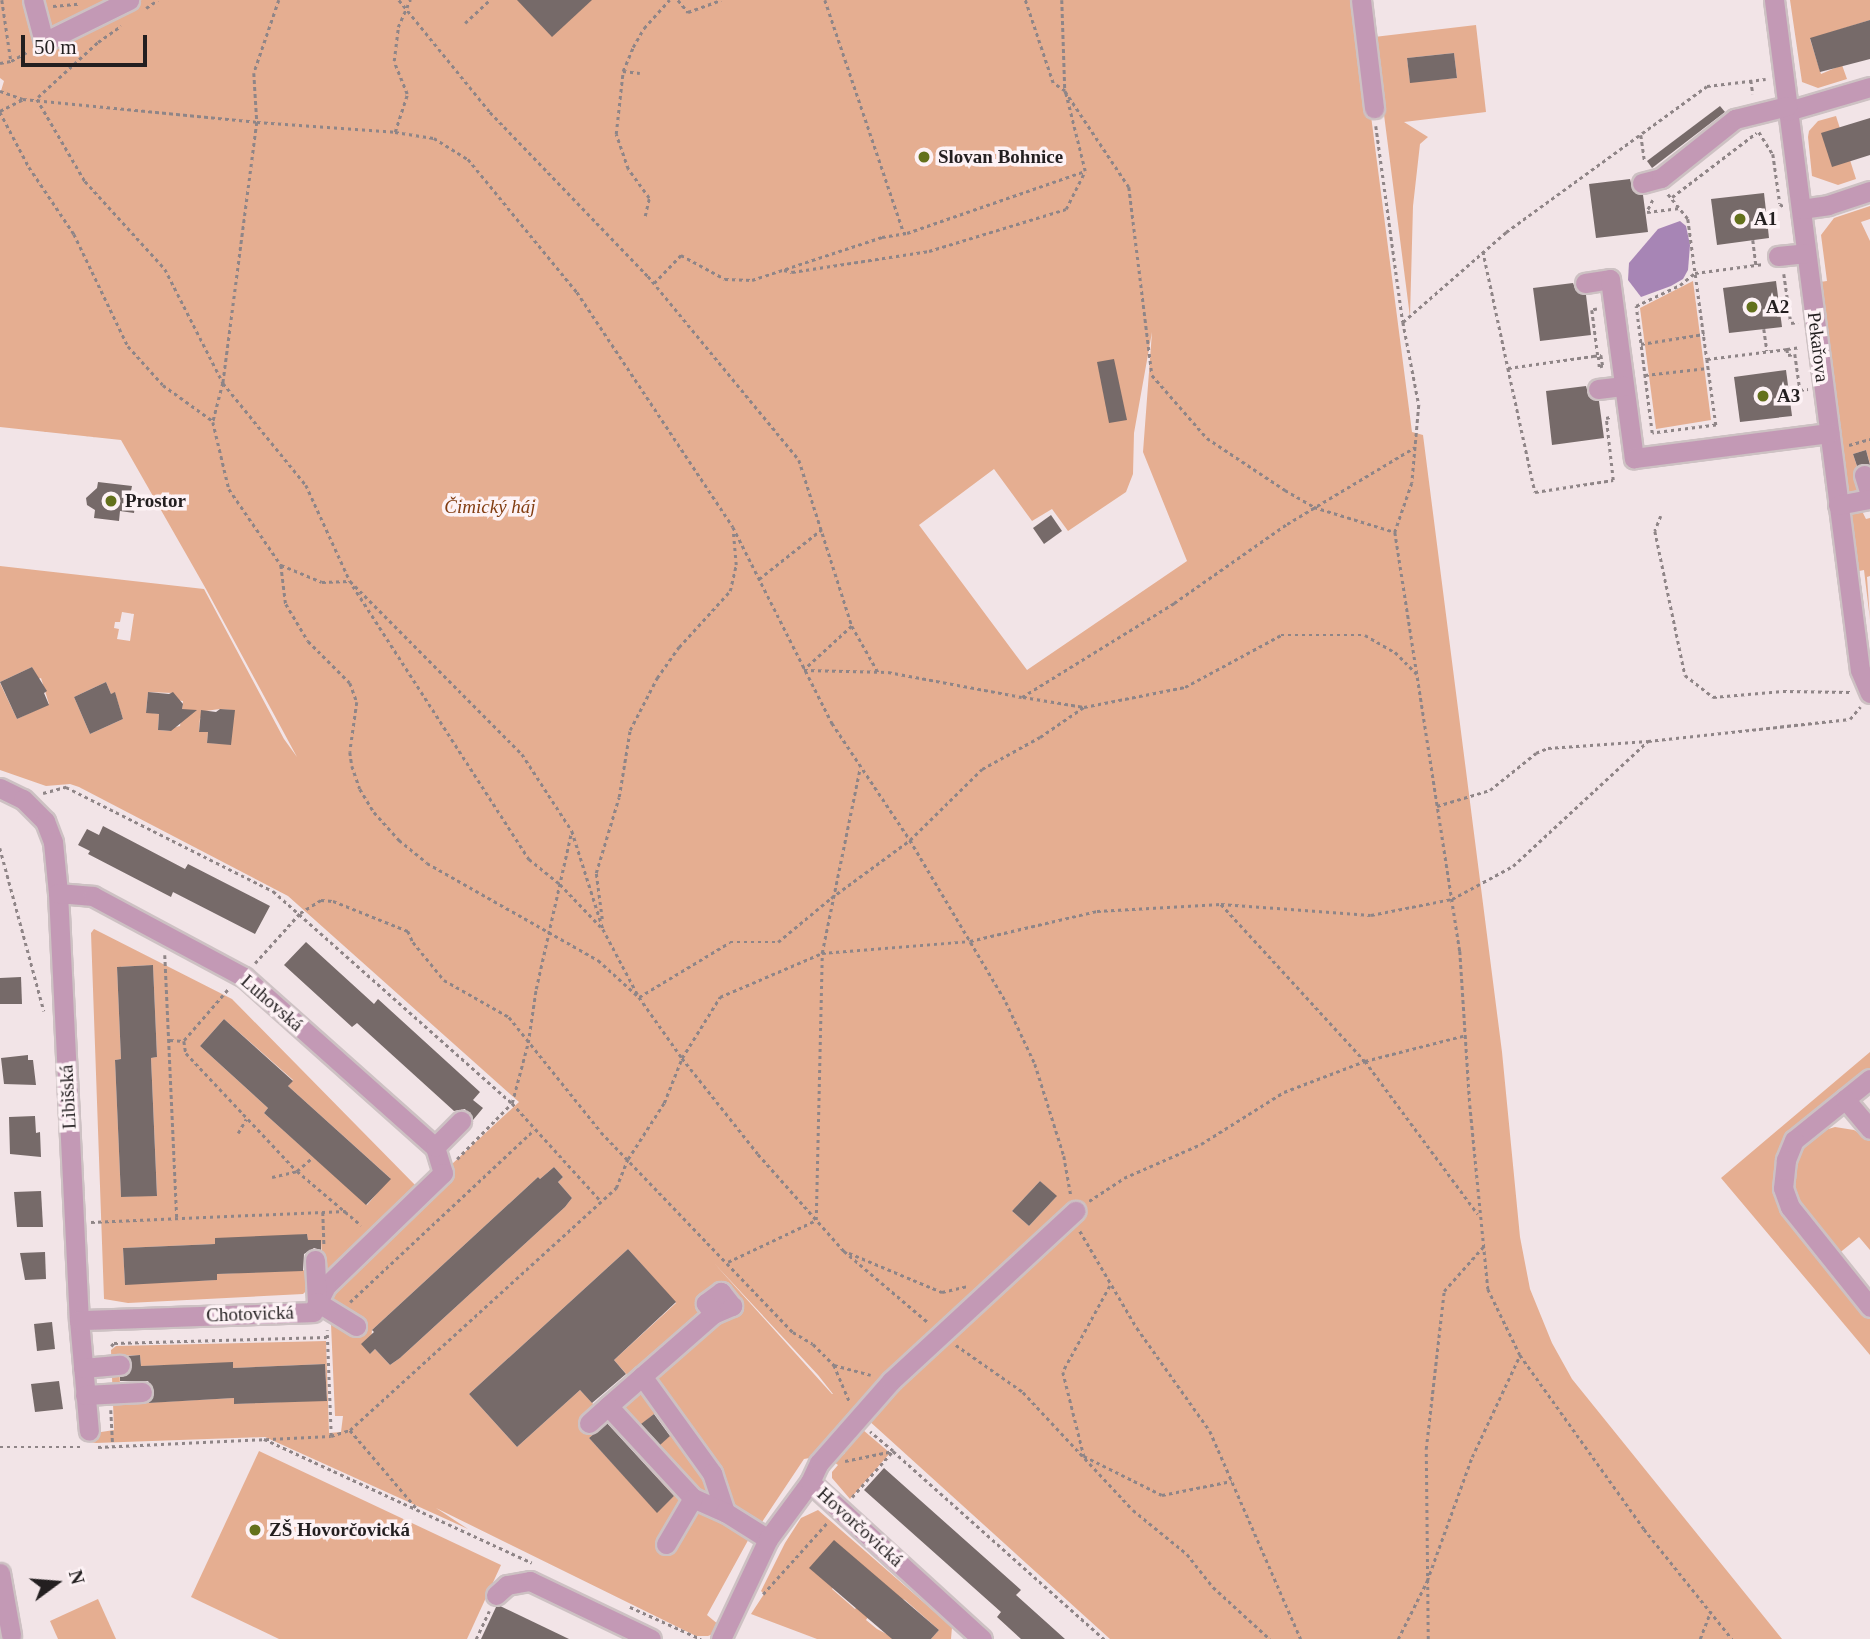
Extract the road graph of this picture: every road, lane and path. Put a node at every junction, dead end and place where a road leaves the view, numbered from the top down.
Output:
1 (2, 0) edge
2 (158, 0) edge
3 (279, 0) edge
4 (399, 0) edge
5 (410, 0) edge
6 (490, 0) edge
7 (670, 0) edge
8 (678, 0) edge
9 (721, 0) edge
10 (825, 0) edge
11 (1025, 0) edge
12 (1062, 0) edge
13 (1361, 0) edge
14 (1774, 0) edge
15 (39, 3) edge
16 (82, 4) dead end
17 (406, 7) junction
18 (134, 10) edge
19 (465, 23) dead end
20 (44, 43) junction
21 (11, 61) junction
22 (0, 63) edge
23 (624, 71) junction
24 (640, 73) dead end
25 (1783, 77) junction
26 (1751, 80) junction
27 (1870, 88) edge
28 (0, 91) edge
29 (1065, 91) junction
30 (23, 99) junction
31 (37, 99) junction
32 (1374, 108) joint
33 (1788, 109) junction
34 (0, 111) edge
35 (257, 122) junction
36 (1757, 123) junction
37 (394, 132) junction
38 (1085, 171) junction
39 (1649, 189) joint
40 (1666, 191) dead end
41 (1870, 191) edge
42 (1671, 197) junction
43 (1680, 208) junction
44 (1796, 210) junction
45 (645, 216) dead end
46 (904, 233) junction
47 (1753, 240) dead end
48 (1483, 251) junction
49 (1806, 253) junction
50 (1755, 265) junction
51 (1774, 265) junction
52 (783, 270) junction
53 (1696, 273) junction
54 (653, 283) junction
55 (1585, 283) dead end
56 (1403, 322) junction
57 (1799, 322) dead end
58 (1764, 329) dead end
59 (1704, 334) junction
60 (1640, 344) junction
61 (1802, 347) dead end
62 (1787, 349) junction
63 (1767, 351) junction
64 (1595, 356) dead end
65 (1707, 359) junction
66 (1508, 368) junction
67 (1708, 368) junction
68 (1644, 376) junction
69 (223, 383) junction
70 (1624, 386) junction
71 (1598, 389) dead end
72 (1814, 397) dead end
73 (214, 422) junction
74 (1829, 433) junction
75 (1870, 439) edge
76 (1846, 446) dead end
77 (1415, 447) junction
78 (1864, 475) dead end
79 (1610, 482) dead end
80 (1870, 497) edge
81 (1838, 505) junction
82 (1314, 507) junction
83 (1661, 516) dead end
84 (733, 527) junction
85 (822, 529) junction
86 (1395, 532) junction
87 (281, 565) junction
88 (759, 580) junction
89 (350, 581) junction
90 (852, 626) junction
91 (804, 670) junction
92 (878, 672) junction
93 (1417, 674) junction
94 (1023, 697) junction
95 (1864, 697) edge
96 (1084, 707) junction
97 (1648, 741) junction
98 (860, 767) junction
99 (0, 788) edge
100 (23, 799) junction
101 (1436, 806) junction
102 (572, 831) junction
103 (910, 840) junction
104 (560, 884) junction
105 (58, 893) junction
106 (831, 898) junction
107 (1452, 900) junction
108 (1221, 904) junction
109 (300, 914) junction
110 (603, 929) junction
111 (549, 933) junction
112 (164, 934) junction
113 (970, 940) junction
114 (822, 953) junction
115 (244, 976) junction
116 (639, 997) junction
117 (1466, 1035) junction
118 (169, 1040) junction
119 (184, 1041) junction
120 (528, 1043) junction
121 (682, 1058) junction
122 (1365, 1062) junction
123 (1870, 1079) edge
124 (1845, 1099) junction
125 (512, 1103) junction
126 (247, 1119) junction
127 (461, 1121) dead end
128 (535, 1129) junction
129 (1870, 1129) edge
130 (238, 1133) dead end
131 (435, 1147) junction
132 (313, 1157) dead end
133 (628, 1158) junction
134 (298, 1171) junction
135 (443, 1172) junction
136 (272, 1177) dead end
137 (602, 1201) junction
138 (346, 1211) junction
139 (1075, 1211) junction
140 (323, 1212) junction
141 (1480, 1216) junction
142 (177, 1218) junction
143 (816, 1220) junction
144 (74, 1223) junction
145 (324, 1236) dead end
146 (375, 1238) junction
147 (1485, 1245) junction
148 (844, 1251) junction
149 (315, 1260) dead end
150 (728, 1262) junction
151 (1001, 1278) junction
152 (1110, 1285) junction
153 (322, 1305) junction
154 (1870, 1307) edge
155 (713, 1314) dead end
156 (79, 1320) junction
157 (356, 1326) dead end
158 (942, 1335) junction
159 (327, 1337) junction
160 (1520, 1355) junction
161 (834, 1365) junction
162 (113, 1366) joint
163 (83, 1368) junction
164 (642, 1376) junction
165 (891, 1381) junction
166 (142, 1392) dead end
167 (109, 1394) junction
168 (85, 1395) junction
169 (608, 1406) junction
170 (857, 1421) junction
171 (589, 1423) dead end
172 (350, 1430) junction
173 (89, 1431) dead end
174 (331, 1436) junction
175 (264, 1439) junction
176 (114, 1446) junction
177 (0, 1447) edge
178 (893, 1451) junction
179 (1084, 1456) junction
180 (835, 1465) dead end
181 (1232, 1481) junction
182 (810, 1482) junction
183 (693, 1498) junction
184 (841, 1508) junction
185 (419, 1512) junction
186 (725, 1512) junction
187 (768, 1539) junction
188 (666, 1544) dead end
189 (542, 1567) dead end
190 (0, 1573) edge
191 (1427, 1581) junction
192 (760, 1587) dead end
193 (496, 1595) joint
194 (627, 1606) dead end
195 (1711, 1611) junction
196 (11, 1635) dead end
197 (476, 1639) edge
198 (651, 1639) edge
199 (701, 1639) edge
200 (721, 1639) edge
201 (982, 1639) edge
202 (1104, 1639) edge
203 (1270, 1639) edge
204 (1301, 1639) edge
205 (1398, 1639) edge
206 (1428, 1639) edge
207 (1700, 1639) edge
208 (1732, 1639) edge

1 - 21 path
2 - 18 path
3 - 35 path
4 - 17 path
5 - 17 path
6 - 19 path
7 - 23 path
8 - 9 path
10 - 46 path
11 - 29 path
12 - 29 path
13 - 32 street
14 - 25 street, Pekařova
15 - 16 path
15 - 20 street
17 - 37 path
17 - 54 path
18 - 20 street
18 - 31 path
20 - 21 path
21 - 22 path
23 - 24 path
23 - 45 path
25 - 26 path
25 - 33 street, Pekařova
26 - 36 path
26 - 48 path
27 - 33 street
28 - 30 path
29 - 38 path
29 - 82 path
30 - 31 path
30 - 34 path
31 - 35 path
31 - 69 path
32 - 56 path
33 - 36 street
33 - 44 street, Pekařova
34 - 73 path
35 - 37 path
35 - 69 path
36 - 39 street
36 - 42 path
36 - 44 path
37 - 84 path
38 - 46 path
38 - 52 path
39 - 43 path
40 - 42 path
41 - 44 street
42 - 43 path
43 - 53 path
44 - 49 street, Pekařova
46 - 52 path
47 - 50 path
48 - 56 path
48 - 66 path
49 - 51 street
49 - 74 street, Pekařova
50 - 51 path
50 - 53 path
51 - 57 path
52 - 54 path
53 - 59 path
53 - 60 path
54 - 85 path
55 - 70 street
56 - 77 path
58 - 63 path
59 - 60 path
59 - 65 path
60 - 68 path
61 - 62 path
62 - 63 path
62 - 72 path
63 - 65 path
64 - 66 path
65 - 67 path
66 - 79 path
67 - 68 path
67 - 68 path
69 - 73 path
69 - 89 path
70 - 71 street
70 - 74 street
73 - 87 path
74 - 81 street, Pekařova
75 - 76 path
77 - 82 path
77 - 86 path
78 - 80 street
80 - 81 street
81 - 95 street, Pekařova
82 - 86 path
82 - 94 path
83 - 95 path
84 - 88 path
84 - 110 path
85 - 88 path
85 - 90 path
86 - 93 path
87 - 89 path
87 - 111 path
88 - 91 path
89 - 102 path
89 - 104 path
90 - 91 path
90 - 92 path
91 - 92 path
91 - 98 path
92 - 94 path
93 - 96 path
93 - 101 path
94 - 96 path
95 - 97 path
96 - 103 path
97 - 101 path
97 - 107 path
98 - 103 path
98 - 106 path
99 - 100 street, Libišská
100 - 105 street, Libišská
100 - 109 path
101 - 107 path
102 - 104 path
102 - 110 path
103 - 106 path
103 - 113 path
104 - 110 path
104 - 111 path
105 - 112 street, Luhovská
105 - 144 street, Libišská
106 - 114 path
106 - 116 path
107 - 108 path
107 - 117 path
108 - 113 path
108 - 122 path
109 - 115 path
109 - 120 path
109 - 125 path
110 - 116 path
111 - 116 path
111 - 120 path
112 - 115 street, Luhovská
112 - 118 path
113 - 114 path
113 - 139 path
114 - 121 path
114 - 143 path
115 - 119 path
115 - 131 street, Luhovská
116 - 121 path
117 - 122 path
117 - 141 path
118 - 119 path
118 - 142 path
119 - 126 path
120 - 125 path
120 - 133 path
121 - 133 path
121 - 143 path
122 - 139 path
122 - 141 path
123 - 124 street
124 - 129 street
124 - 154 street
125 - 128 path
125 - 135 path
126 - 130 path
126 - 134 path
127 - 131 street
128 - 137 path
128 - 153 path
131 - 135 street
132 - 134 path
133 - 137 path
133 - 150 path
134 - 136 path
134 - 138 path
135 - 146 street, Chotovická
137 - 172 path
138 - 140 path
138 - 146 path
139 - 151 street
139 - 152 path
140 - 142 path
140 - 145 path
141 - 147 path
142 - 144 path
143 - 148 path
143 - 150 path
144 - 156 street, Libišská
146 - 153 street, Chotovická
147 - 160 path
147 - 191 path
148 - 151 path
148 - 158 path
149 - 153 street
150 - 161 path
151 - 158 street
152 - 179 path
152 - 181 path
153 - 156 street, Chotovická
153 - 157 street
153 - 159 path
155 - 164 street
156 - 163 street, Libišská
158 - 165 street
158 - 179 path
159 - 162 path
159 - 174 path
160 - 191 path
160 - 195 path
161 - 165 path
161 - 170 path
162 - 163 street
163 - 168 street, Libišská
164 - 169 street
164 - 186 street
165 - 170 street
166 - 167 street
167 - 168 street
167 - 176 path
168 - 173 street, Libišská
169 - 171 street
169 - 183 street
170 - 178 path
170 - 182 street
172 - 174 path
172 - 185 path
174 - 175 path
175 - 176 path
175 - 185 path
176 - 177 path
178 - 180 path
178 - 184 path
178 - 202 path
179 - 181 path
179 - 203 path
181 - 204 path
182 - 184 street, Hovorčovická
182 - 187 street, Hovorčovická
183 - 186 street
183 - 188 street
184 - 192 path
184 - 201 street, Hovorčovická
185 - 189 path
186 - 187 street
187 - 200 street, Hovorčovická
190 - 196 street
191 - 205 path
191 - 206 path
193 - 197 path
193 - 198 street
194 - 199 path
195 - 207 path
195 - 208 path

